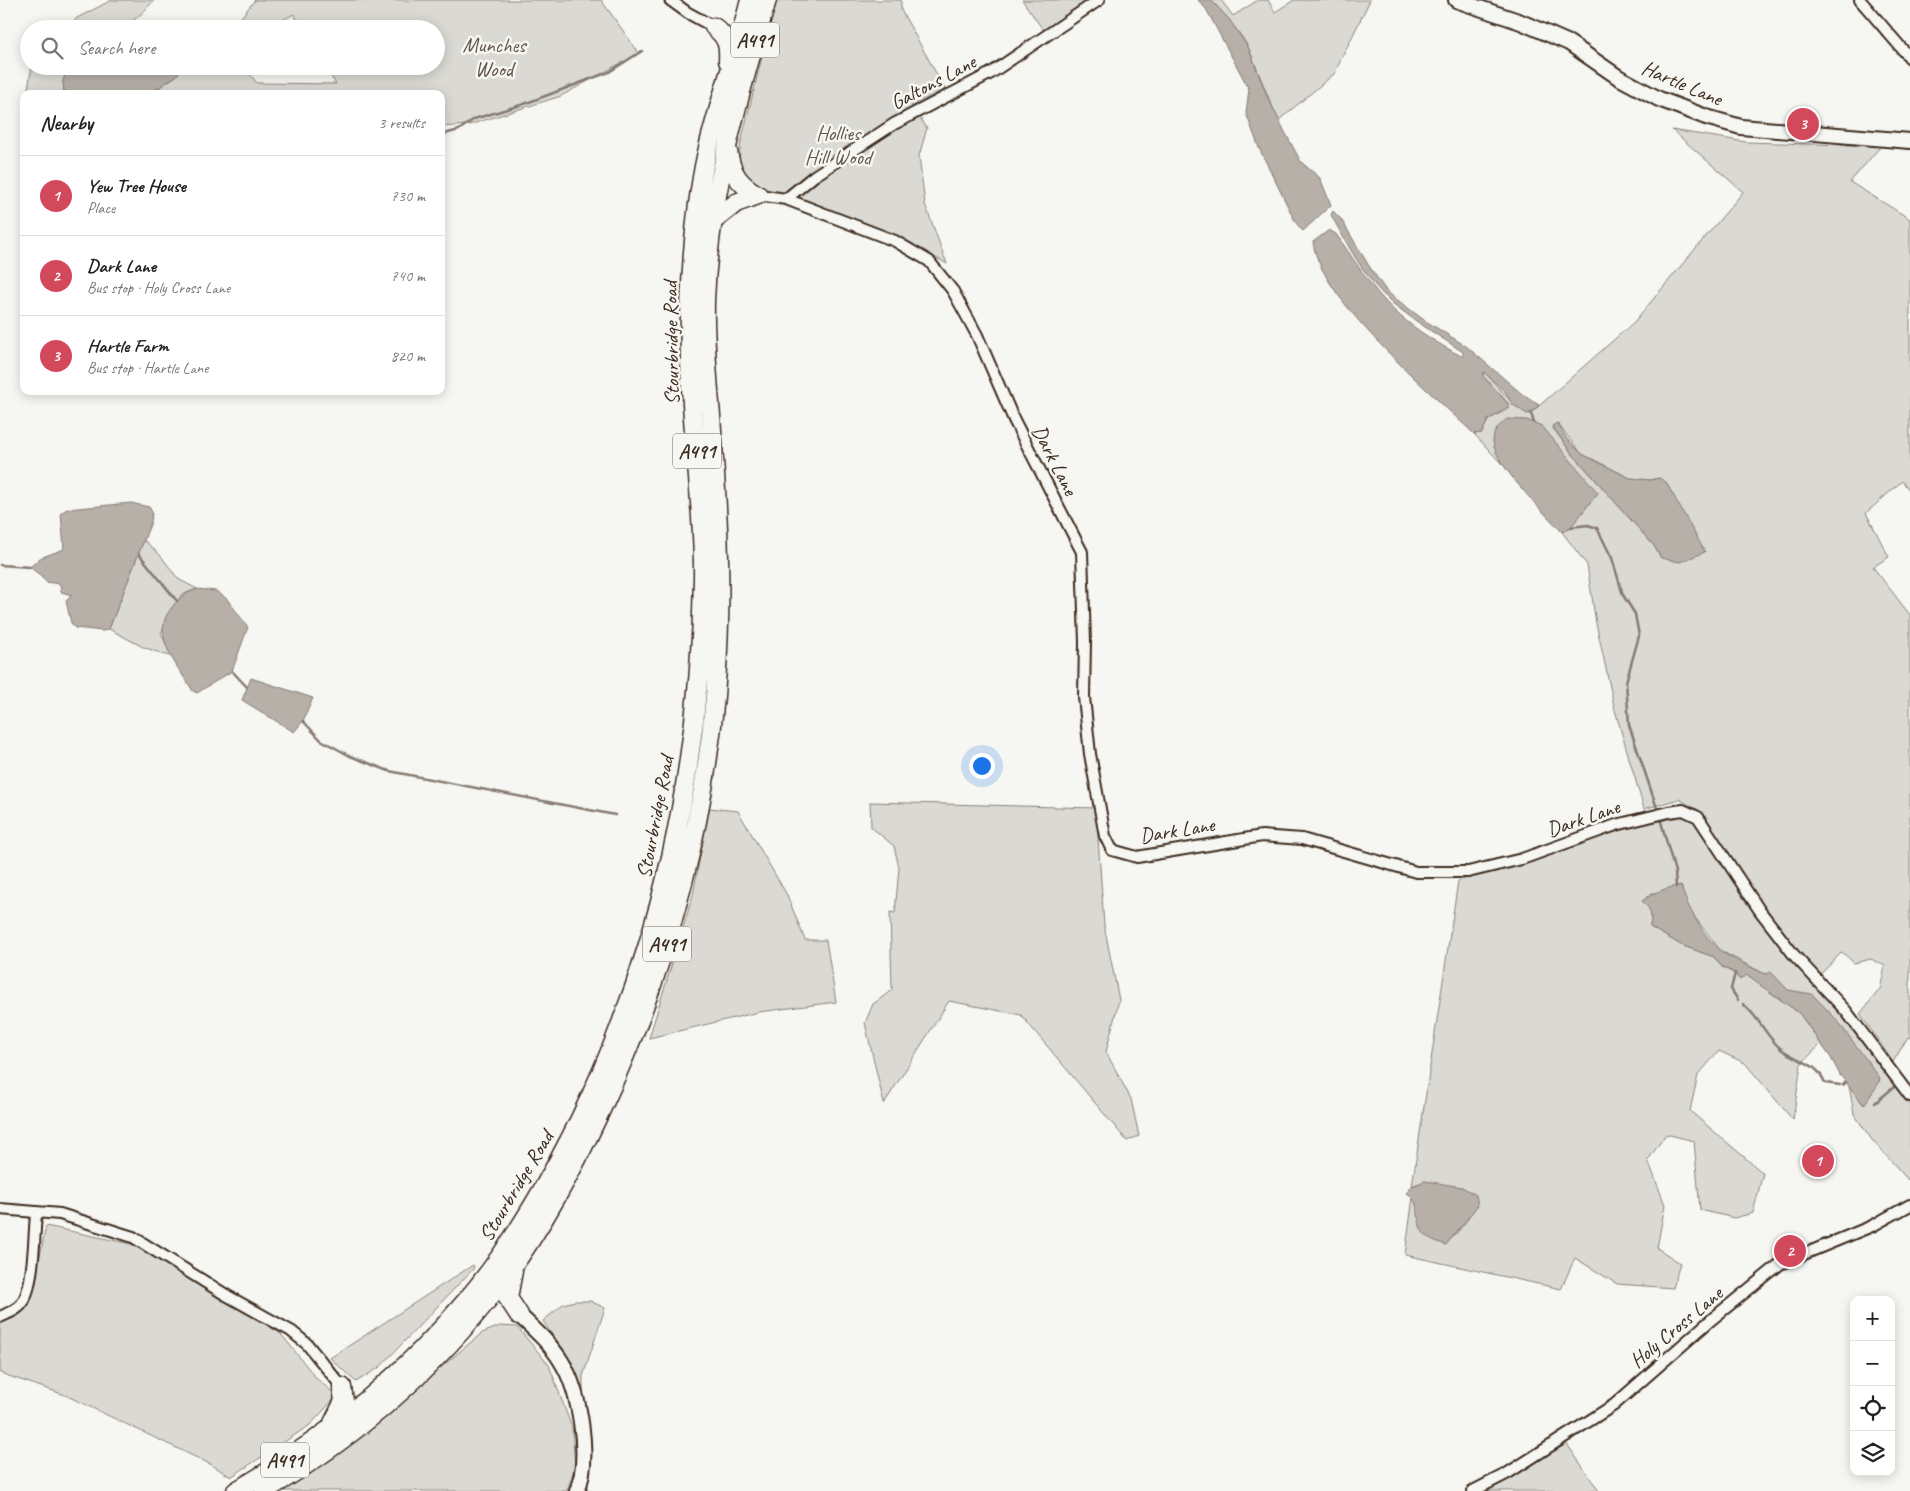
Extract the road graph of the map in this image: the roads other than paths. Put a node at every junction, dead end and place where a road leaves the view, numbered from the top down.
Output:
1 (670, 0) edge
2 (767, 0) edge
3 (1099, 0) edge
4 (1456, 0) edge
5 (1860, 0) edge
6 (748, 6) edge
7 (714, 27) junction
8 (1910, 58) edge
9 (728, 74) junction
10 (1910, 141) edge
11 (727, 143) junction
12 (758, 195) junction
13 (786, 199) junction
14 (712, 222) junction
15 (1910, 1096) edge
16 (1910, 1205) edge
17 (0, 1210) edge
18 (36, 1214) junction
19 (515, 1263) junction
20 (477, 1312) junction
21 (0, 1316) edge
22 (519, 1316) junction
23 (342, 1386) junction
24 (383, 1386) junction
25 (329, 1430) junction
26 (236, 1491) edge
27 (264, 1491) edge
28 (577, 1491) edge
29 (1473, 1491) edge

1 - 7 street
2 - 11 highway, Stourbridge Road / A491
3 - 13 street, Galtons Lane
4 - 10 main road, Hartle Lane
5 - 8 street
6 - 7 highway
6 - 9 highway, Stourbridge Road / A491
7 - 9 highway
9 - 24 highway, Stourbridge Road / A491
11 - 12 highway
11 - 14 highway, Stourbridge Road / A491
12 - 13 street, Dark Lane
12 - 14 highway
13 - 15 street, Dark Lane
14 - 19 highway, Stourbridge Road / A491
16 - 29 street, Holy Cross Lane
17 - 18 street
18 - 21 street
18 - 23 street
19 - 20 highway, Stourbridge Road / A491
19 - 22 highway
20 - 22 highway
20 - 27 highway, Stourbridge Road / A491
22 - 28 main road
23 - 24 highway
23 - 25 highway
24 - 25 highway, Stourbridge Road / A491
25 - 26 highway, Stourbridge Road / A491

